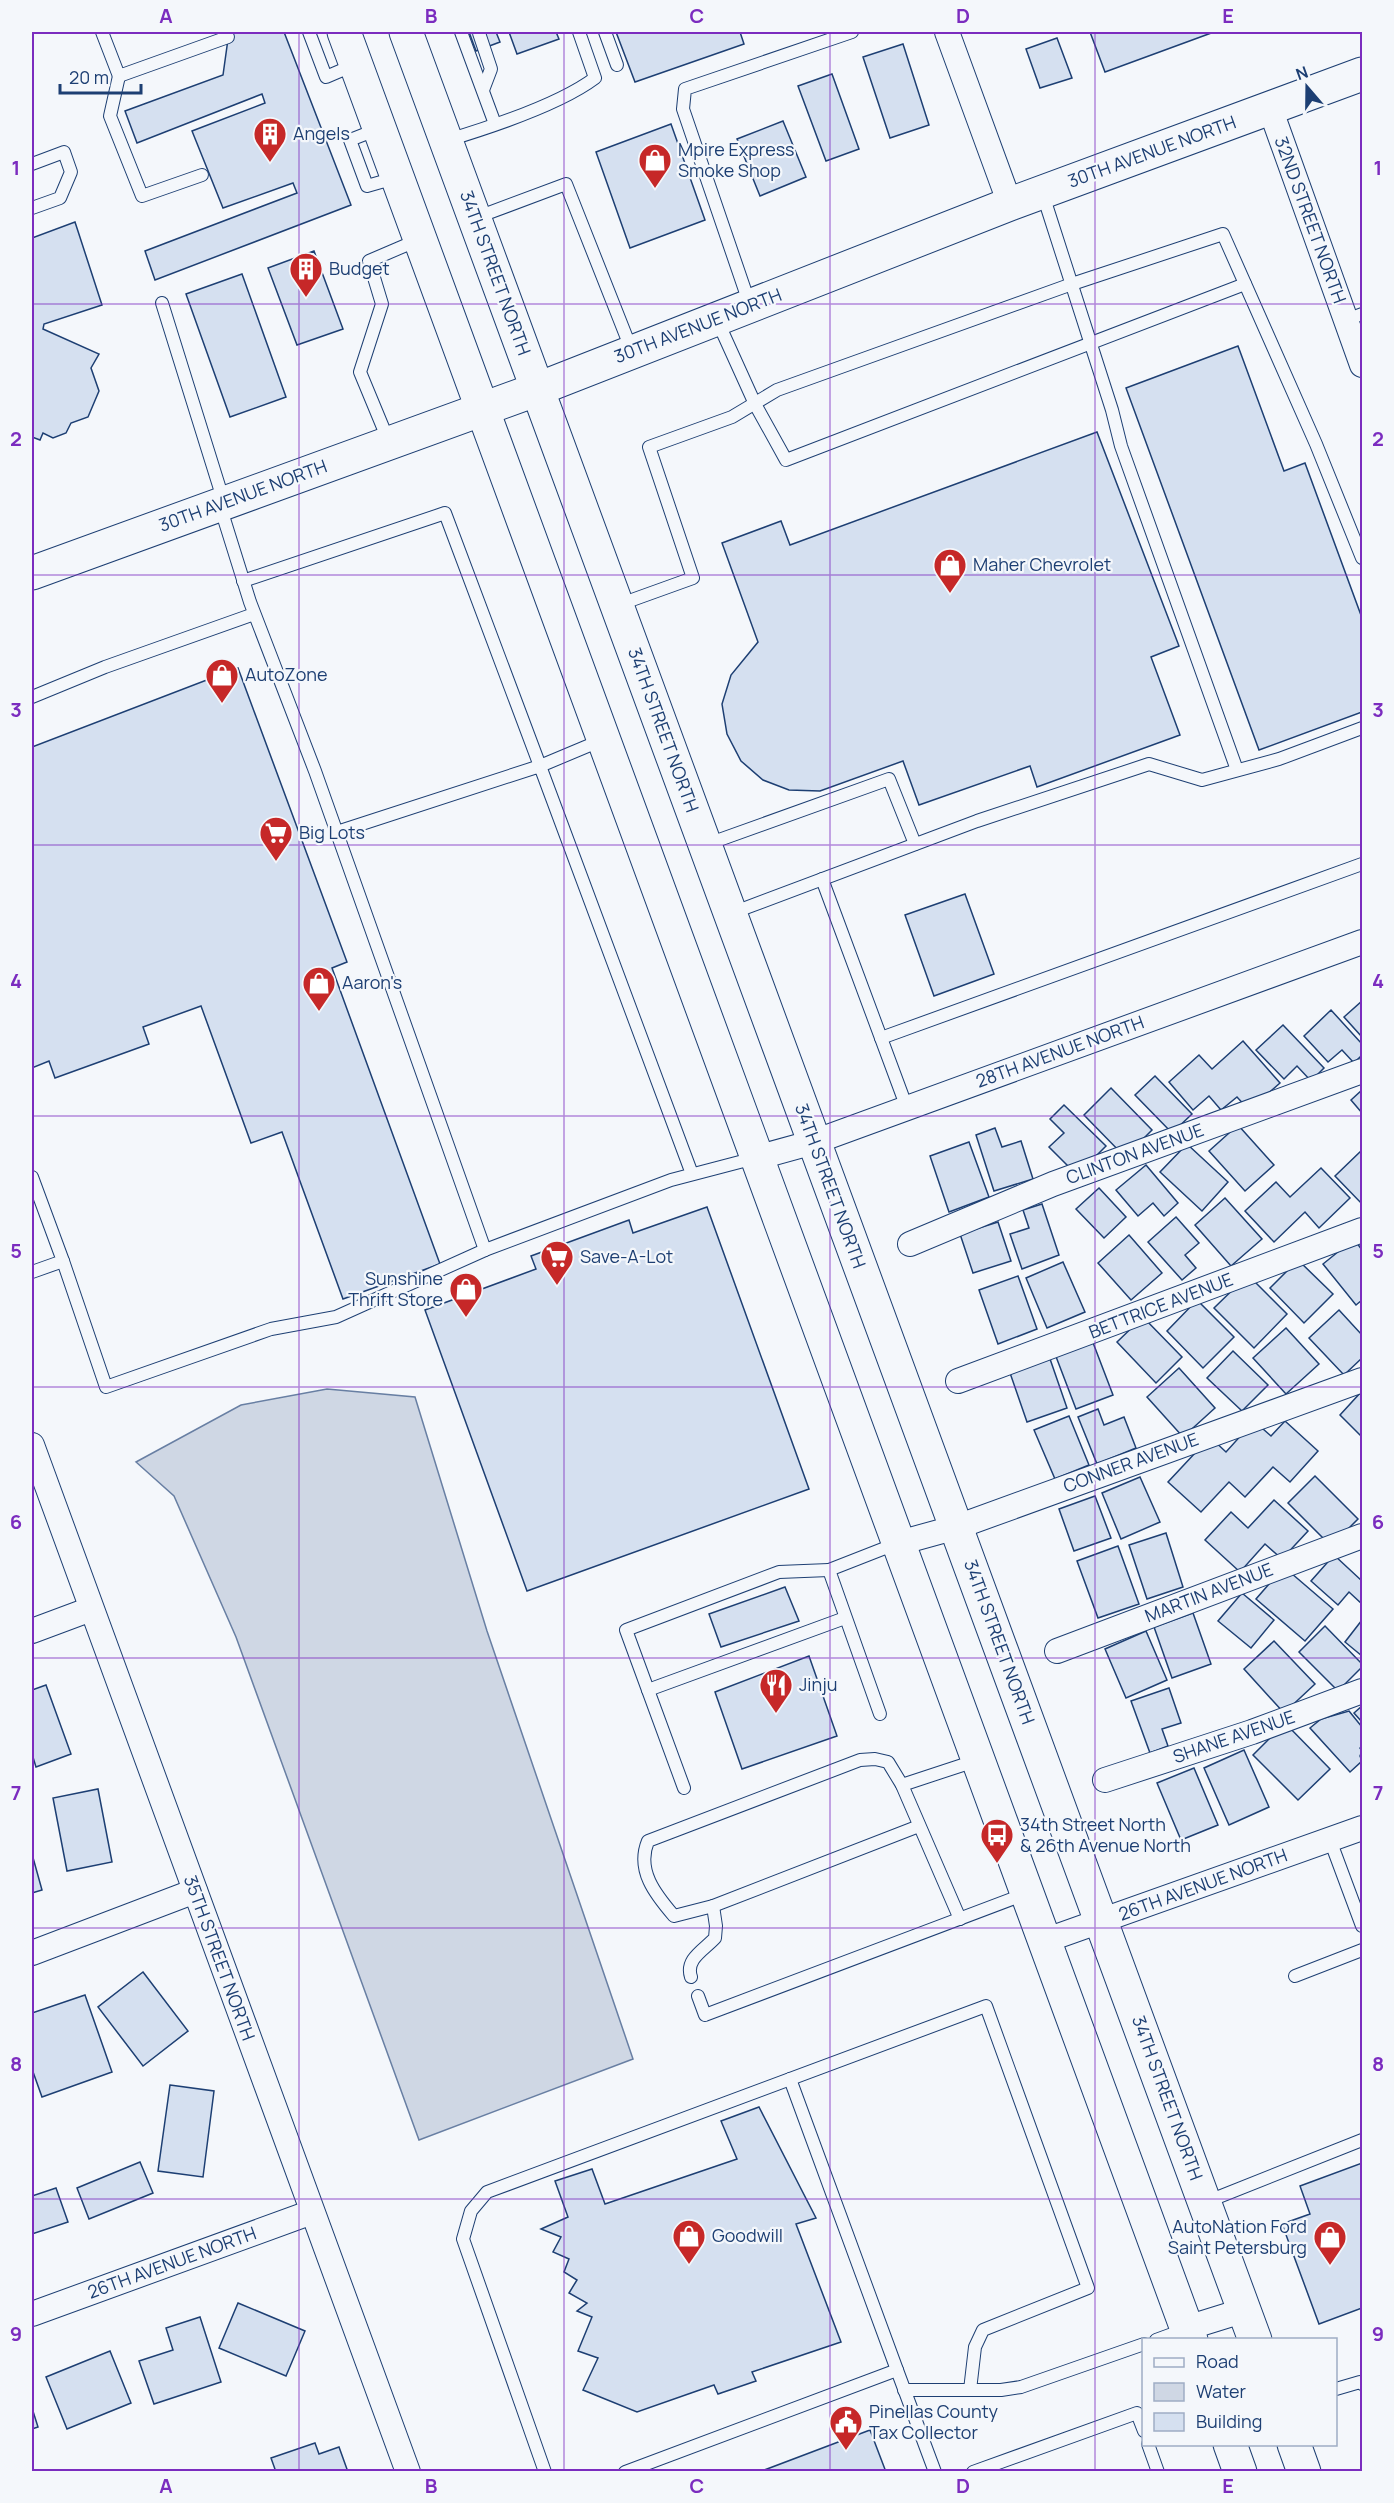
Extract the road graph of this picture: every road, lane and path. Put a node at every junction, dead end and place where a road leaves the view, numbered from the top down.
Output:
1 (102, 32) edge
2 (309, 32) edge
3 (344, 32) edge
4 (406, 32) edge
5 (461, 32) edge
6 (579, 32) edge
7 (605, 32) edge
8 (852, 32) edge
9 (947, 32) edge
10 (479, 33) edge
11 (228, 37) dead end
12 (356, 65) junction
13 (617, 65) dead end
14 (1362, 74) edge
15 (119, 76) junction
16 (483, 90) junction
17 (1270, 108) junction
18 (495, 124) junction
19 (447, 141) junction
20 (32, 164) edge
21 (202, 175) dead end
22 (1043, 192) junction
23 (1010, 204) junction
24 (32, 208) edge
25 (475, 218) junction
26 (420, 239) junction
27 (1072, 284) junction
28 (1245, 284) junction
29 (162, 303) dead end
30 (751, 306) junction
31 (1354, 317) edge
32 (717, 319) junction
33 (1091, 344) junction
34 (632, 352) junction
35 (1362, 365) edge
36 (538, 389) junction
37 (755, 404) junction
38 (482, 409) junction
39 (389, 443) junction
40 (222, 504) junction
41 (1362, 558) edge
42 (32, 573) edge
43 (243, 581) junction
44 (617, 605) junction
45 (254, 614) junction
46 (32, 698) edge
47 (1362, 728) edge
48 (603, 740) junction
49 (540, 766) junction
50 (1237, 770) junction
51 (337, 832) junction
52 (915, 844) junction
53 (705, 845) junction
54 (1362, 864) edge
55 (822, 879) junction
56 (730, 914) junction
57 (1362, 942) edge
58 (881, 1038) junction
59 (1362, 1071) edge
60 (907, 1108) junction
61 (814, 1142) junction
62 (756, 1158) junction
63 (692, 1174) junction
64 (32, 1178) edge
65 (1362, 1230) edge
66 (910, 1244) dead end
67 (485, 1250) junction
68 (63, 1261) junction
69 (32, 1272) edge
70 (1362, 1380) edge
71 (958, 1381) dead end
72 (32, 1445) edge
73 (957, 1527) junction
74 (1362, 1536) edge
75 (899, 1543) junction
76 (829, 1570) junction
77 (92, 1609) junction
78 (845, 1618) junction
79 (32, 1631) edge
80 (1057, 1651) dead end
81 (648, 1690) junction
82 (1362, 1691) edge
83 (880, 1714) dead end
84 (979, 1760) junction
85 (1105, 1780) dead end
86 (902, 1785) junction
87 (684, 1788) dead end
88 (919, 1826) junction
89 (1362, 1828) edge
90 (1330, 1840) junction
91 (195, 1891) junction
92 (1027, 1894) junction
93 (713, 1906) junction
94 (960, 1919) junction
95 (1102, 1921) junction
96 (1362, 1926) edge
97 (1044, 1941) junction
98 (1362, 1950) edge
99 (32, 1953) edge
100 (1295, 1976) dead end
101 (691, 1977) dead end
102 (698, 1996) dead end
103 (790, 2079) junction
104 (1362, 2140) edge
105 (1205, 2202) junction
106 (312, 2212) junction
107 (32, 2314) edge
108 (1250, 2325) edge
109 (1189, 2334) edge
110 (1167, 2338) edge
111 (1142, 2344) edge
112 (897, 2370) junction
113 (1362, 2382) edge
114 (1337, 2389) edge
115 (904, 2390) junction
116 (970, 2390) junction
117 (1142, 2428) edge
118 (1148, 2446) edge
119 (1230, 2446) edge
120 (1294, 2446) edge
121 (408, 2472) edge
122 (545, 2472) edge
123 (625, 2472) edge
124 (935, 2472) edge
125 (973, 2472) edge
126 (1158, 2472) edge
127 (1240, 2472) edge
128 (1304, 2472) edge

1 - 15 lane
2 - 12 lane
3 - 12 main road
4 - 19 main road, 34TH STREET NORTH
5 - 16 lane
6 - 18 lane
7 - 13 lane
8 - 30 lane
9 - 23 street
10 - 16 lane
11 - 15 lane
12 - 26 main road
14 - 17 main road, 30TH AVENUE NORTH
15 - 21 lane
16 - 18 lane
17 - 22 main road, 30TH AVENUE NORTH
17 - 31 street, 32ND STREET NORTH
18 - 19 lane
19 - 25 main road, 34TH STREET NORTH
20 - 24 lane
22 - 23 main road, 30TH AVENUE NORTH
22 - 27 lane
23 - 30 main road, 30TH AVENUE NORTH
25 - 34 lane
25 - 36 main road, 34TH STREET NORTH
26 - 38 main road
26 - 39 lane
27 - 28 lane
27 - 33 lane
27 - 37 lane
28 - 33 lane
28 - 41 lane
29 - 40 lane
30 - 32 main road, 30TH AVENUE NORTH
31 - 35 street, 32ND STREET NORTH
32 - 34 main road, 30TH AVENUE NORTH
32 - 37 lane
33 - 37 lane
33 - 50 lane
34 - 36 main road, 30TH AVENUE NORTH
36 - 38 main road, 30TH AVENUE NORTH
36 - 44 main road, 34TH STREET NORTH
37 - 44 lane
38 - 39 main road, 30TH AVENUE NORTH
38 - 48 main road
39 - 40 main road, 30TH AVENUE NORTH
40 - 42 main road, 30TH AVENUE NORTH
40 - 43 lane
43 - 45 lane
43 - 49 lane
44 - 53 main road, 34TH STREET NORTH
45 - 46 lane
45 - 51 lane
47 - 50 lane
48 - 49 lane
48 - 62 main road
49 - 51 lane
49 - 63 lane
50 - 52 lane
51 - 67 lane
52 - 53 lane
52 - 55 lane
53 - 56 main road, 34TH STREET NORTH
54 - 58 lane
55 - 56 lane
55 - 58 lane
56 - 61 main road, 34TH STREET NORTH
57 - 60 street, 28TH AVENUE NORTH
58 - 60 lane
59 - 66 street, CLINTON AVENUE
60 - 61 street, 28TH AVENUE NORTH
61 - 62 street, 28TH AVENUE NORTH
61 - 73 main road, 34TH STREET NORTH
62 - 63 lane
62 - 75 main road
63 - 67 lane
64 - 68 lane
65 - 71 street, BETTRICE AVENUE
67 - 68 lane
68 - 69 lane
70 - 73 street, CONNER AVENUE
72 - 77 street, 35TH STREET NORTH
73 - 75 street, CONNER AVENUE
73 - 95 main road, 34TH STREET NORTH
74 - 80 street, MARTIN AVENUE
75 - 76 lane
75 - 84 main road
76 - 78 lane
76 - 81 lane
77 - 79 street
77 - 91 street, 35TH STREET NORTH
78 - 81 lane
78 - 83 lane
81 - 87 lane
82 - 85 street, SHANE AVENUE
84 - 86 lane
84 - 92 main road
86 - 88 lane
86 - 93 lane
88 - 93 lane
88 - 94 lane
89 - 90 street, 26TH AVENUE NORTH
90 - 95 street, 26TH AVENUE NORTH
90 - 96 lane
91 - 99 street
91 - 106 street, 35TH STREET NORTH
92 - 94 lane
92 - 97 main road
93 - 101 lane
94 - 102 lane
95 - 97 street, 26TH AVENUE NORTH
95 - 105 main road, 34TH STREET NORTH
97 - 109 main road
98 - 100 lane
103 - 112 lane
103 - 116 lane
103 - 122 lane
104 - 105 lane
105 - 108 main road, 34TH STREET NORTH
106 - 107 street, 26TH AVENUE NORTH
106 - 121 street, 35TH STREET NORTH
108 - 109 street
109 - 110 lane
111 - 116 lane
112 - 115 lane
112 - 123 lane
113 - 114 lane
115 - 116 lane
115 - 124 lane
117 - 125 lane
118 - 126 lane
119 - 127 main road
120 - 128 main road

